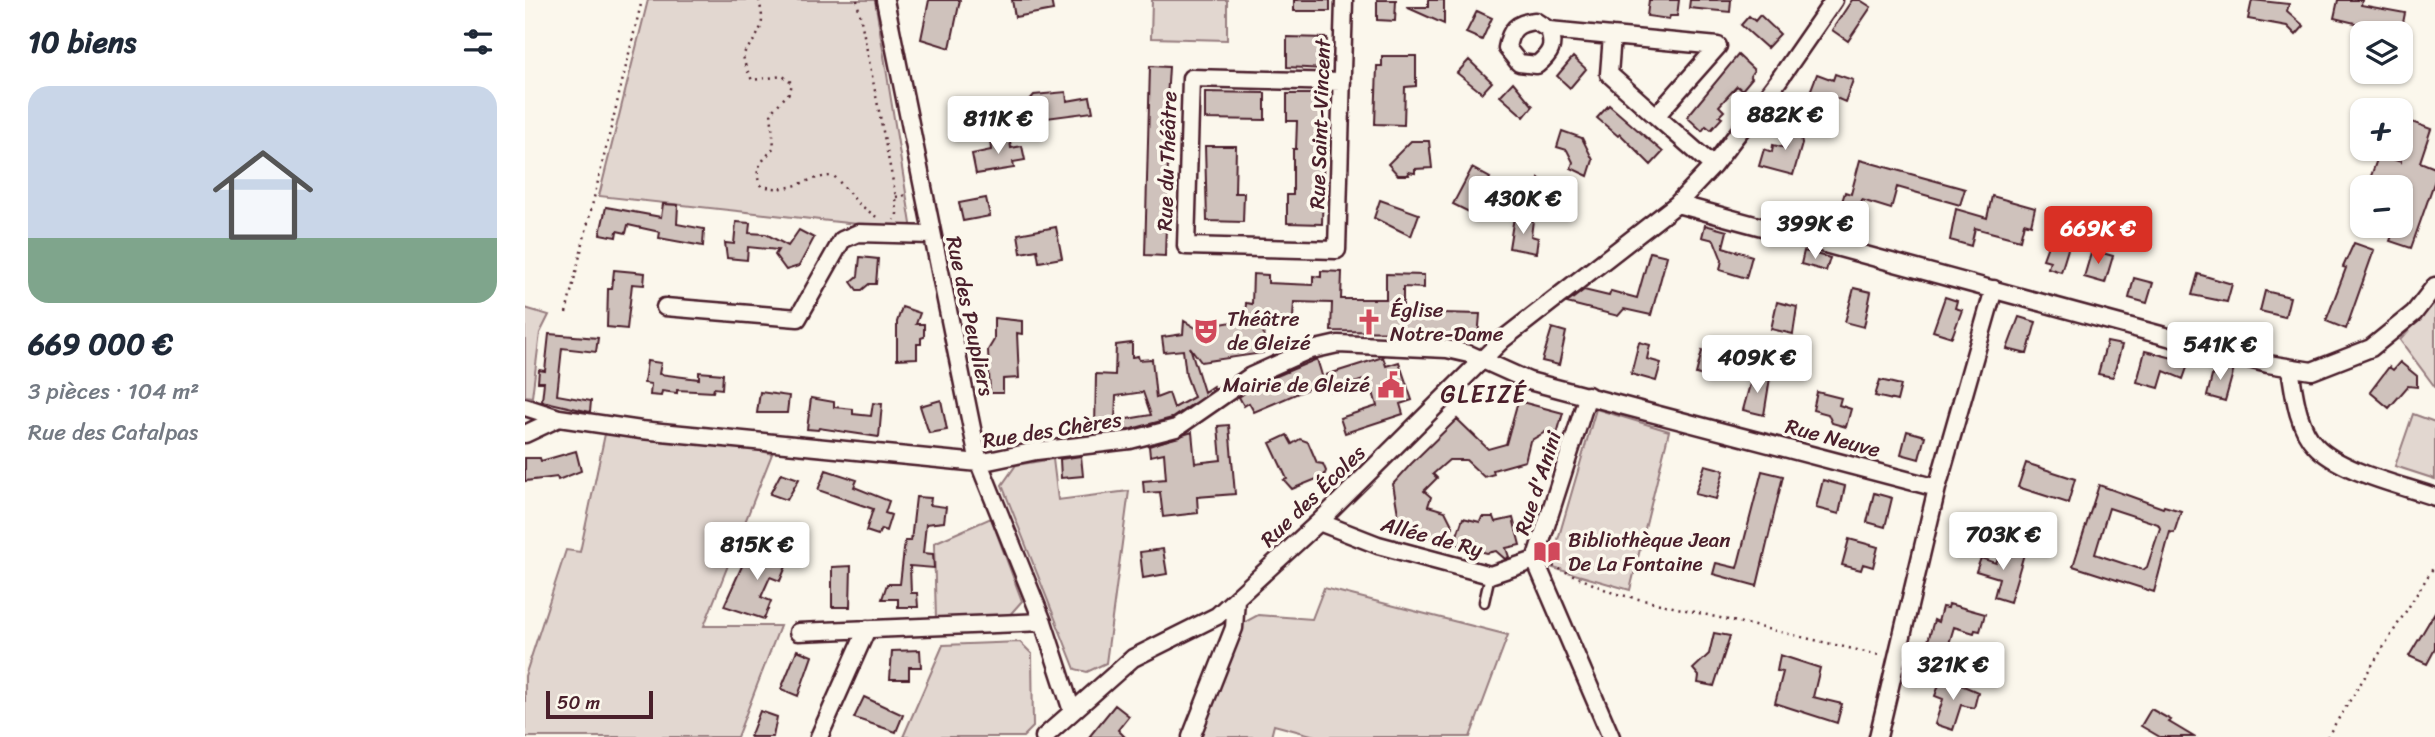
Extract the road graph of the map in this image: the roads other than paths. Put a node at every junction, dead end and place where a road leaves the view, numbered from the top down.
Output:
1 (885, 0) edge
2 (1344, 0) edge
3 (1834, 0) edge
4 (1549, 30) dead end
5 (1612, 36) junction
6 (1342, 82) junction
7 (1656, 116) junction
8 (1713, 166) junction
9 (1677, 204) junction
10 (931, 235) junction
11 (1337, 250) joint
12 (2435, 286) edge
13 (1994, 289) junction
14 (665, 307) dead end
15 (1480, 361) junction
16 (2290, 368) junction
17 (1588, 395) junction
18 (525, 407) edge
19 (559, 418) junction
20 (525, 434) edge
21 (979, 463) junction
22 (1937, 488) junction
23 (2435, 497) edge
24 (1319, 522) junction
25 (1535, 560) junction
26 (1490, 575) junction
27 (1235, 599) junction
28 (1484, 602) dead end
29 (1043, 622) junction
30 (867, 629) junction
31 (798, 632) dead end
32 (1072, 711) junction
33 (1883, 735) edge
34 (819, 737) edge
35 (1044, 737) edge
36 (1191, 737) edge
37 (1611, 737) edge

1 - 10 street, Rue des Peupliers
2 - 6 street, Rue Saint-Vincent
3 - 8 street
4 - 5 street
5 - 7 street
5 - 7 street
6 - 11 street, Rue Saint-Vincent
6 - 11 street, Rue du Théâtre
7 - 8 street
8 - 9 street
9 - 13 street
9 - 15 street
10 - 14 street
10 - 21 street, Rue des Peupliers
12 - 16 street
13 - 16 street
13 - 22 street
15 - 17 street, Rue Neuve
15 - 21 street, Rue des Chères
15 - 24 street, Rue des Écoles
16 - 23 street
17 - 22 street, Rue Neuve
17 - 25 street, Rue d'Anini
18 - 19 street, Rue des Chères
19 - 20 street
19 - 21 street, Rue des Chères
21 - 29 street, Rue des Peupliers
22 - 33 street
24 - 26 street, Allée de Ry
24 - 27 street, Rue des Écoles
25 - 26 street, Allée de Ry
25 - 37 street, Rue d'Anini
26 - 28 lane
27 - 32 street, Rue des Écoles
27 - 36 street
29 - 30 street
29 - 32 street, Rue des Peupliers
30 - 31 street
30 - 34 street
32 - 35 street, Rue des Écoles

